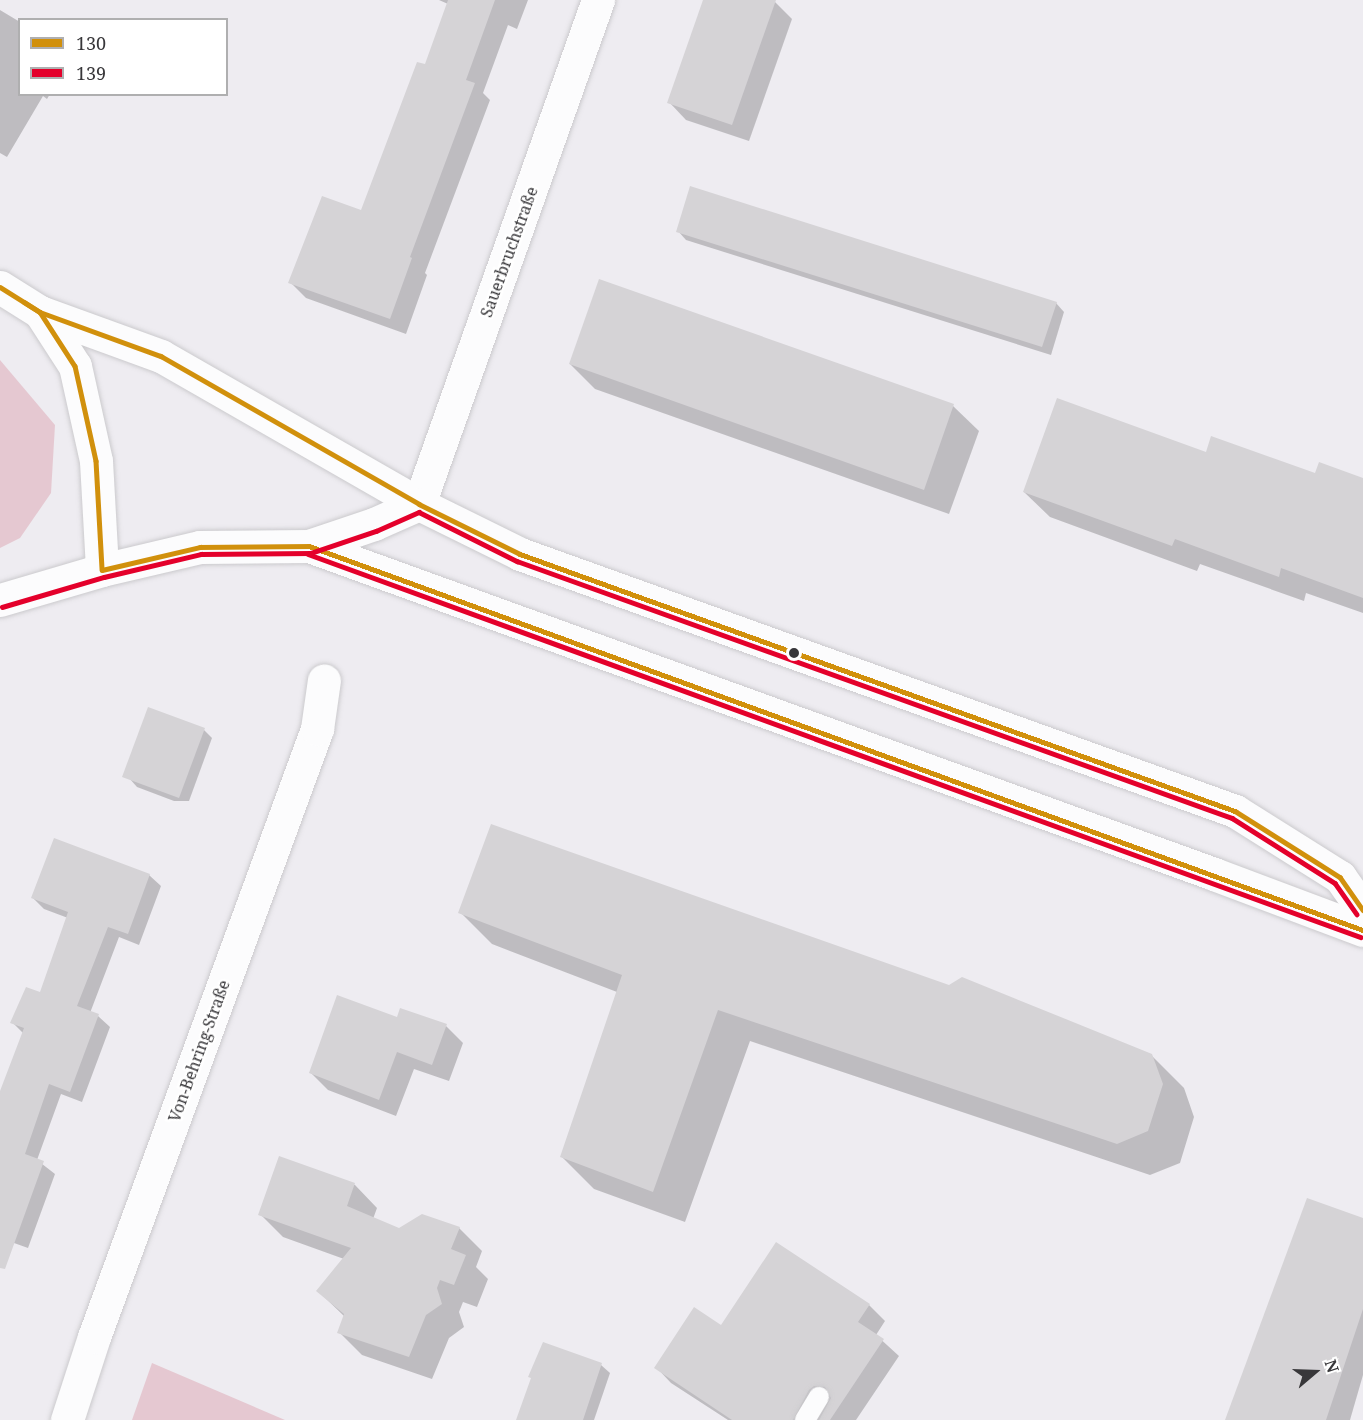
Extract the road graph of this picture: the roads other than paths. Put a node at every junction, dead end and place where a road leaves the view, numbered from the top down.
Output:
1 (598, 0) edge
2 (0, 287) edge
3 (40, 312) junction
4 (418, 504) junction
5 (309, 546) junction
6 (102, 570) junction
7 (0, 600) edge
8 (324, 680) dead end
9 (1363, 910) edge
10 (1363, 930) edge
11 (819, 1397) dead end
12 (67, 1420) edge
13 (805, 1420) edge

1 - 4 main road, Sauerbruchstraße
2 - 3 main road
3 - 4 main road
3 - 6 main road
4 - 5 main road
4 - 9 main road
5 - 6 main road
5 - 10 main road
6 - 7 main road
8 - 12 main road, Von-Behring-Straße
11 - 13 lane

